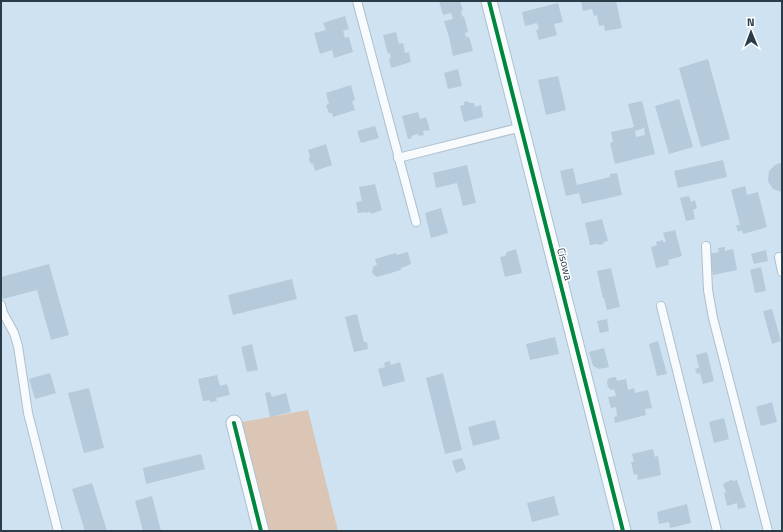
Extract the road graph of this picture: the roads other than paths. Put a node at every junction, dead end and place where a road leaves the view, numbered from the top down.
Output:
1 (357, 1) edge
2 (489, 1) edge
3 (522, 127) junction
4 (398, 158) junction
5 (416, 222) dead end
6 (706, 246) dead end
7 (779, 257) dead end
8 (782, 272) edge
9 (1, 306) edge
10 (661, 306) dead end
11 (234, 423) dead end
12 (58, 531) edge
13 (261, 531) edge
14 (623, 531) edge
15 (716, 531) edge
16 (768, 531) edge

1 - 4 lane
2 - 3 street, Cisowa
3 - 4 lane
3 - 14 street, Cisowa
4 - 5 lane
6 - 16 lane
7 - 8 lane
9 - 12 lane
10 - 15 lane
11 - 13 street

